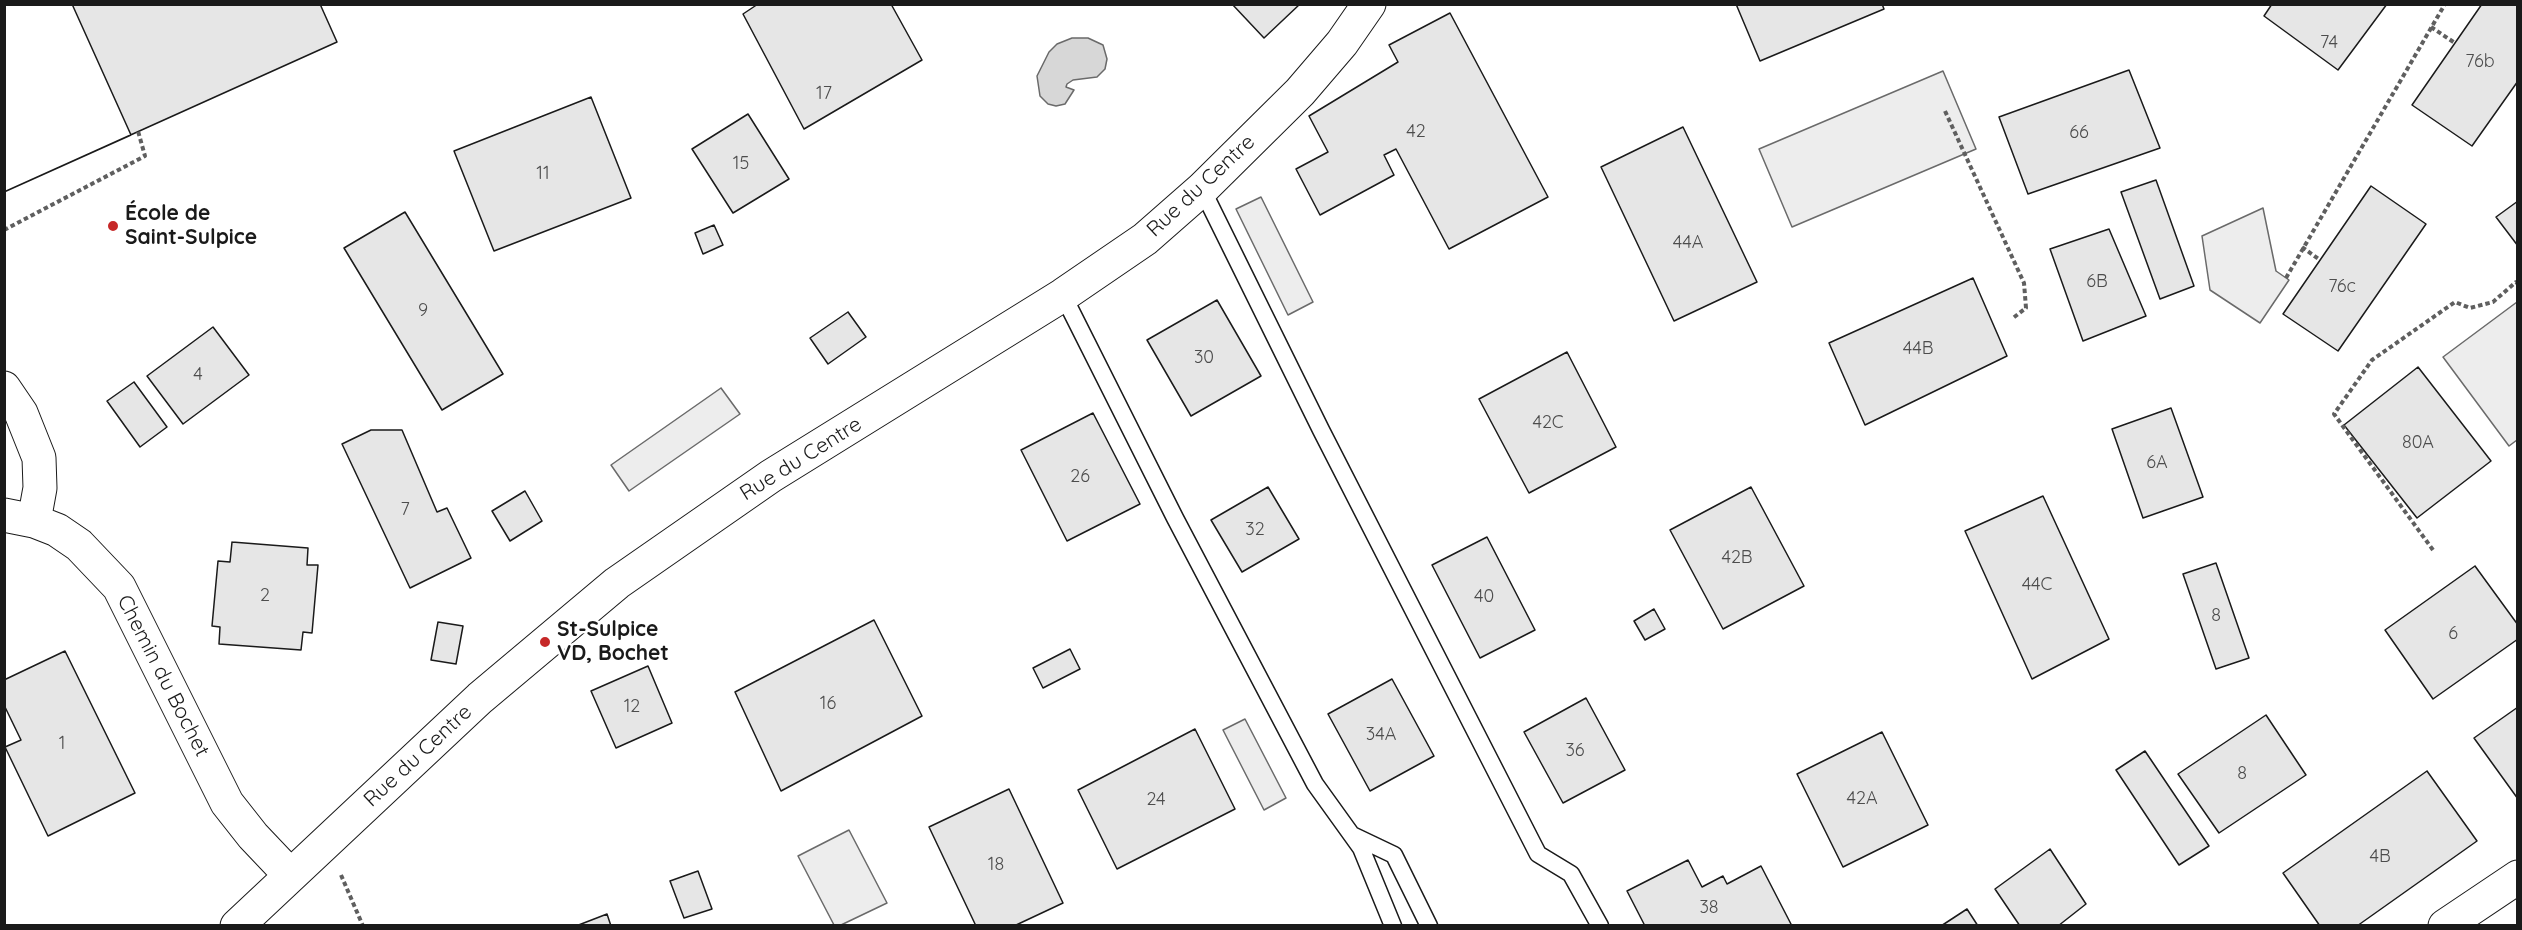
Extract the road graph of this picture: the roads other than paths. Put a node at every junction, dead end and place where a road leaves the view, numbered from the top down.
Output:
1 (1369, 4) edge
2 (1202, 189) junction
3 (1063, 295) junction
4 (4, 388) edge
5 (19, 518) edge
6 (1352, 835) junction
7 (290, 875) junction
8 (2517, 877) edge
9 (237, 926) edge
10 (1393, 926) edge
11 (1429, 926) edge
12 (1600, 926) edge
13 (2445, 926) edge

1 - 2 street, Rue du Centre
2 - 3 street, Rue du Centre
2 - 12 lane
3 - 6 lane
3 - 7 street, Rue du Centre
4 - 5 street
5 - 7 street, Chemin du Bochet
6 - 10 lane
6 - 11 lane
7 - 9 street, Rue du Centre
8 - 13 street

